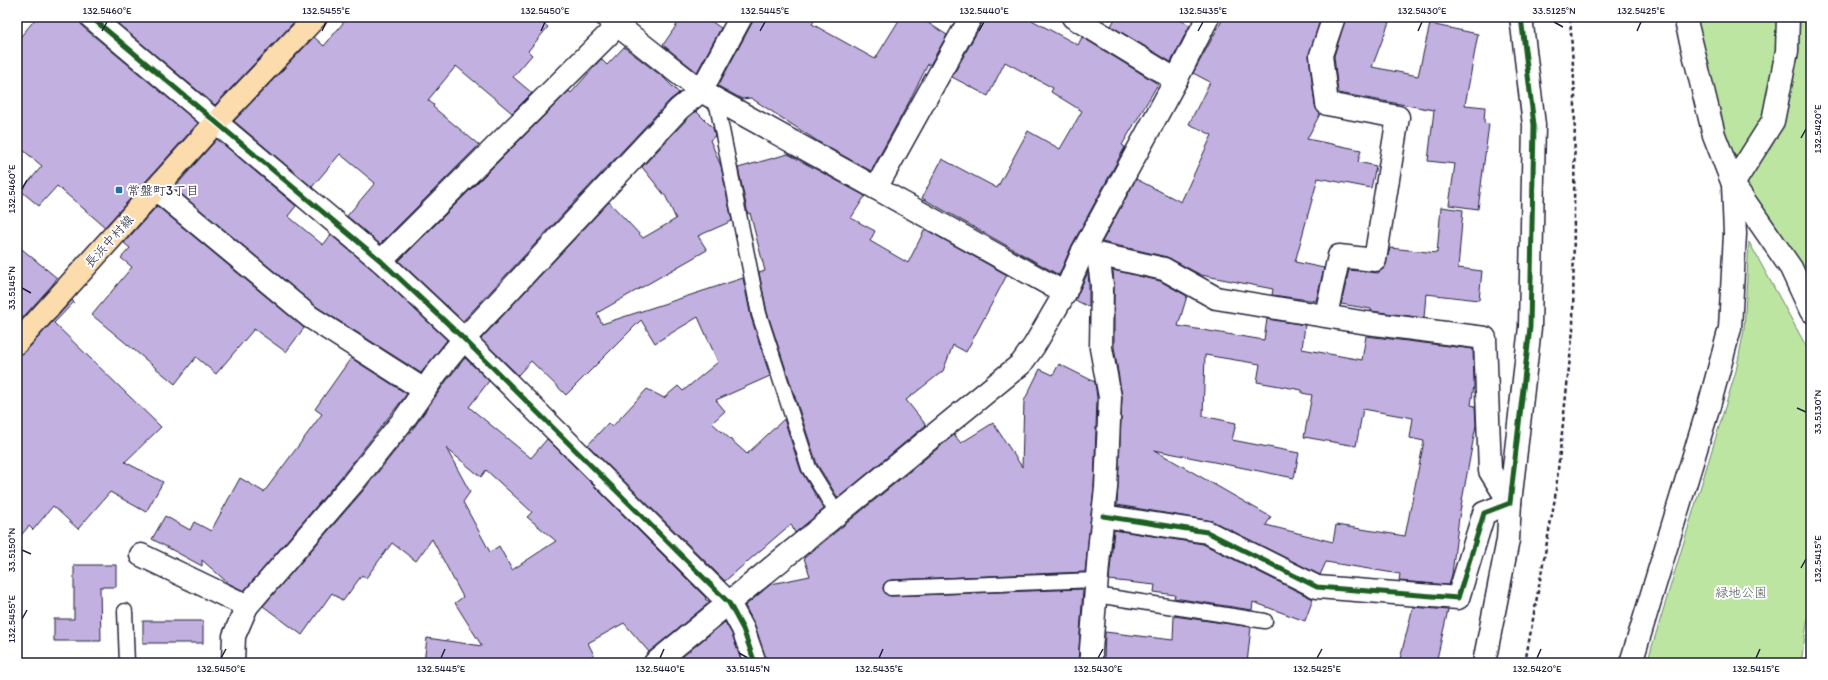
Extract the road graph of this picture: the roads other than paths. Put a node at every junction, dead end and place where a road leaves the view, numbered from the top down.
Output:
1 (91, 17) edge
2 (316, 17) edge
3 (741, 17) edge
4 (971, 17) edge
5 (1073, 17) edge
6 (1208, 17) edge
7 (1334, 17) edge
8 (1521, 17) edge
9 (1685, 17) edge
10 (1788, 17) edge
11 (612, 21) edge
12 (1176, 80) junction
13 (708, 96) junction
14 (215, 123) junction
15 (1733, 184) junction
16 (876, 188) junction
17 (156, 189) junction
18 (1090, 253) junction
19 (381, 261) junction
20 (1065, 293) junction
21 (1811, 311) edge
22 (1326, 315) junction
23 (464, 339) junction
24 (17, 343) edge
25 (424, 390) junction
26 (1510, 503) junction
27 (837, 513) junction
28 (1103, 516) junction
29 (141, 555) dead end
30 (891, 588) dead end
31 (1097, 588) junction
32 (729, 603) junction
33 (247, 606) junction
34 (125, 611) dead end
35 (1264, 621) dead end
36 (127, 663) edge
37 (233, 663) edge
38 (655, 663) edge
39 (755, 663) edge
40 (1091, 663) edge
41 (1484, 663) edge
42 (1631, 663) edge

1 - 14 street
2 - 14 main road, 長浜中村線
3 - 13 street
4 - 16 street
5 - 12 street
6 - 12 street
7 - 22 street
8 - 26 street
9 - 15 street
10 - 15 street
11 - 13 street
11 - 19 street
12 - 18 street
13 - 16 street
13 - 23 street
13 - 27 lane
14 - 17 main road, 長浜中村線
14 - 19 street
15 - 21 street
15 - 42 street
16 - 20 street
17 - 24 main road, 長浜中村線
17 - 25 street
18 - 20 street
18 - 22 street
18 - 28 street
19 - 23 street
20 - 27 street
22 - 26 street
23 - 25 street
23 - 32 street
25 - 33 street
26 - 28 street
26 - 41 street
27 - 32 street
28 - 31 street
29 - 33 street
30 - 31 lane
31 - 35 lane
31 - 40 street
32 - 38 street
32 - 39 street
33 - 37 street
34 - 36 lane

